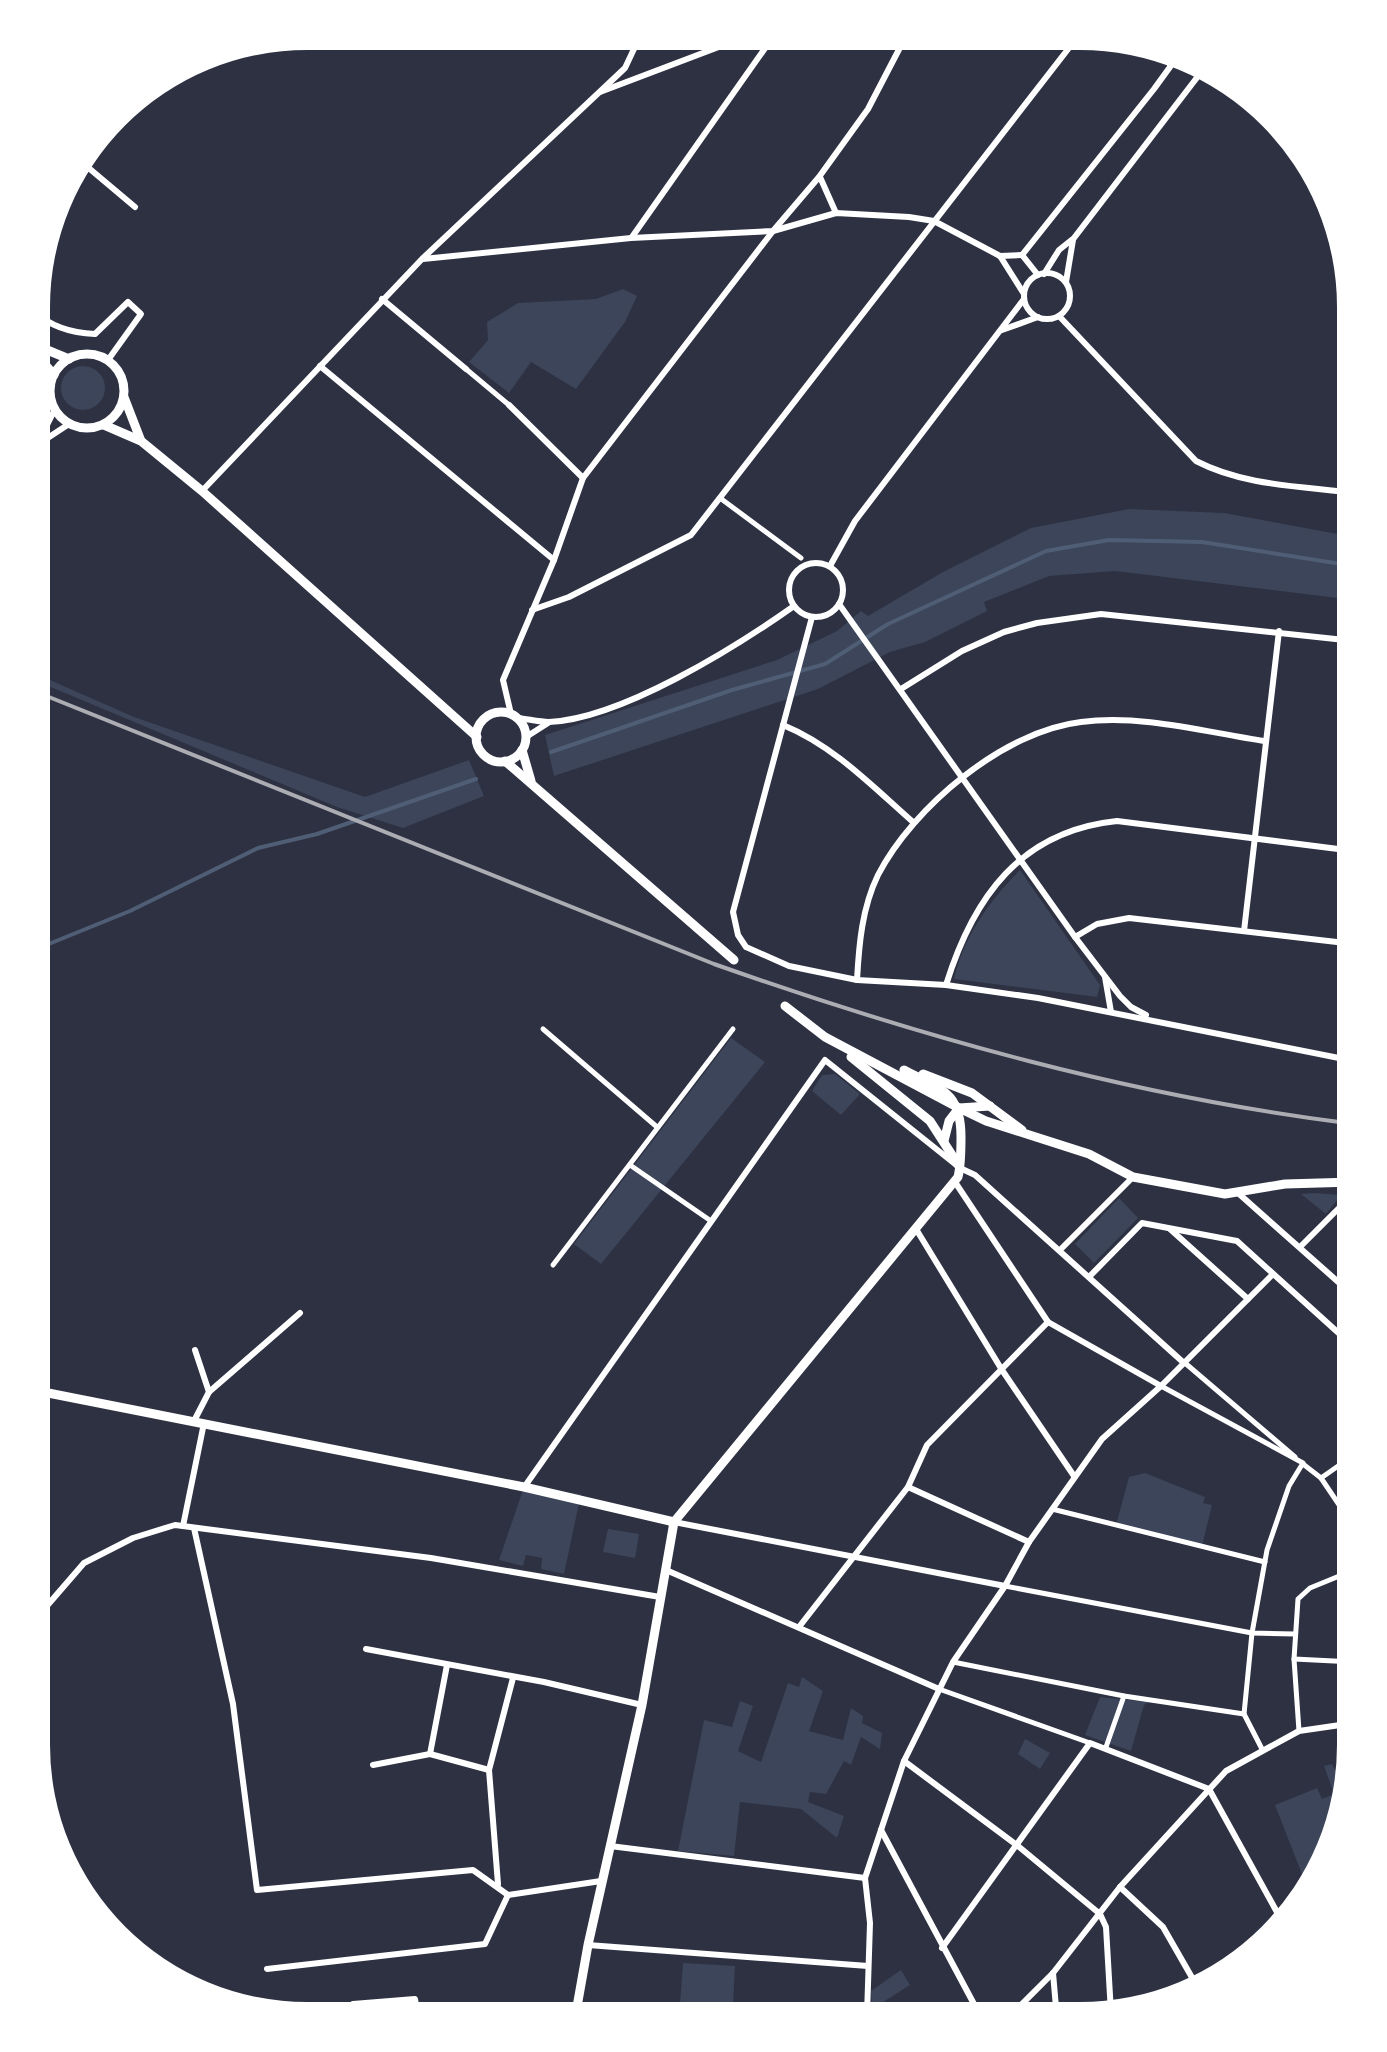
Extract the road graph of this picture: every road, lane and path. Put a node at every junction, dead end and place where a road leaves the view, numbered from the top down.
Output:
1 (709, 50) edge
2 (764, 50) edge
3 (899, 50) edge
4 (1067, 50) edge
5 (633, 51) edge
6 (1169, 67) edge
7 (1196, 79) edge
8 (594, 94) junction
9 (90, 169) edge
10 (820, 177) junction
11 (134, 207) dead end
12 (836, 213) junction
13 (934, 220) junction
14 (774, 230) junction
15 (631, 238) junction
16 (1074, 238) junction
17 (1022, 254) junction
18 (1000, 256) junction
19 (422, 259) junction
20 (1041, 274) junction
21 (1065, 283) junction
22 (1024, 296) junction
23 (382, 299) junction
24 (1059, 316) junction
25 (1038, 318) junction
26 (50, 323) edge
27 (1001, 330) junction
28 (50, 353) edge
29 (69, 359) junction
30 (108, 360) junction
31 (320, 366) junction
32 (466, 369) joint
33 (50, 370) edge
34 (54, 375) junction
35 (124, 397) junction
36 (50, 403) edge
37 (53, 405) junction
38 (509, 406) joint
39 (50, 413) edge
40 (69, 424) junction
41 (104, 425) junction
42 (50, 437) edge
43 (141, 441) junction
44 (584, 478) junction
45 (202, 491) junction
46 (1337, 491) edge
47 (720, 498) junction
48 (801, 558) dead end
49 (554, 560) junction
50 (830, 566) junction
51 (840, 604) junction
52 (794, 606) junction
53 (532, 610) junction
54 (812, 617) junction
55 (1279, 631) junction
56 (1337, 639) edge
57 (901, 689) junction
58 (514, 716) junction
59 (483, 720) junction
60 (461, 722) junction
61 (549, 722) junction
62 (783, 725) junction
63 (476, 737) junction
64 (526, 737) junction
65 (1264, 740) junction
66 (522, 750) junction
67 (505, 762) junction
68 (964, 778) junction
69 (531, 781) junction
70 (913, 822) junction
71 (1254, 838) junction
72 (1337, 849) edge
73 (1021, 861) junction
74 (1244, 931) junction
75 (1075, 937) junction
76 (1337, 942) edge
77 (734, 960) dead end
78 (1104, 976) junction
79 (858, 980) junction
80 (946, 985) junction
81 (784, 1006) dead end
82 (1111, 1012) junction
83 (1166, 1022) junction
84 (732, 1029) dead end
85 (543, 1030) dead end
86 (825, 1037) junction
87 (1336, 1056) edge
88 (872, 1064) junction
89 (904, 1070) junction
90 (993, 1106) junction
91 (959, 1108) junction
92 (986, 1121) junction
93 (657, 1127) junction
94 (1024, 1132) junction
95 (944, 1141) junction
96 (962, 1142) junction
97 (630, 1165) junction
98 (960, 1168) junction
99 (1133, 1177) junction
100 (955, 1182) junction
101 (1336, 1183) edge
102 (1238, 1192) junction
103 (1336, 1211) edge
104 (711, 1221) junction
105 (1170, 1228) junction
106 (916, 1229) junction
107 (1301, 1246) junction
108 (1060, 1250) junction
109 (553, 1265) dead end
110 (1273, 1274) junction
111 (1089, 1277) junction
112 (1336, 1279) edge
113 (1248, 1300) junction
114 (300, 1314) dead end
115 (1048, 1322) junction
116 (1336, 1331) edge
117 (195, 1350) dead end
118 (1184, 1363) junction
119 (1002, 1370) junction
120 (1161, 1386) junction
121 (208, 1392) junction
122 (50, 1393) edge
123 (199, 1422) junction
124 (1303, 1463) junction
125 (1336, 1467) edge
126 (1074, 1476) junction
127 (1321, 1478) junction
128 (908, 1487) junction
129 (524, 1488) junction
130 (1336, 1499) edge
131 (1052, 1509) junction
132 (674, 1522) junction
133 (182, 1526) junction
134 (194, 1528) junction
135 (1029, 1542) junction
136 (854, 1554) junction
137 (1265, 1562) junction
138 (666, 1570) junction
139 (1336, 1578) edge
140 (1005, 1586) junction
141 (660, 1597) junction
142 (50, 1602) edge
143 (798, 1626) junction
144 (1252, 1633) junction
145 (1295, 1634) junction
146 (366, 1648) dead end
147 (1294, 1659) junction
148 (1336, 1661) edge
149 (953, 1662) junction
150 (447, 1665) junction
151 (512, 1678) junction
152 (939, 1689) junction
153 (1124, 1696) junction
154 (642, 1704) junction
155 (1244, 1714) junction
156 (1336, 1726) edge
157 (1299, 1731) junction
158 (1090, 1743) junction
159 (1106, 1747) junction
160 (1262, 1748) junction
161 (430, 1754) junction
162 (904, 1761) junction
163 (373, 1765) dead end
164 (490, 1770) junction
165 (1209, 1789) junction
166 (881, 1829) junction
167 (610, 1846) junction
168 (1018, 1846) junction
169 (865, 1878) junction
170 (602, 1882) junction
171 (498, 1885) junction
172 (1120, 1888) junction
173 (508, 1895) junction
174 (1276, 1910) edge
175 (1100, 1914) junction
176 (588, 1945) junction
177 (942, 1948) junction
178 (868, 1966) junction
179 (266, 1969) dead end
180 (1053, 1973) junction
181 (1191, 1976) edge
182 (1110, 2000) edge
183 (377, 2002) edge
184 (415, 2002) edge
185 (577, 2002) edge
186 (867, 2002) edge
187 (972, 2002) edge
188 (1024, 2002) edge
189 (1056, 2002) edge

1 - 8 street
2 - 15 street
3 - 10 street
4 - 13 street
5 - 8 street
6 - 17 street
7 - 16 street
8 - 19 street
9 - 11 street
10 - 12 street
10 - 14 street
12 - 13 street
12 - 14 street
13 - 18 street
13 - 47 street
14 - 15 street
14 - 44 street
15 - 19 street
16 - 20 street
16 - 21 street
17 - 18 street
17 - 20 street
18 - 22 street
19 - 23 street
20 - 21 street
20 - 22 street
21 - 24 street
22 - 25 street
22 - 27 street
23 - 31 street
23 - 32 street
24 - 25 street
24 - 46 street
25 - 27 street
26 - 30 street
27 - 50 street
28 - 29 street
29 - 30 street
29 - 34 street
30 - 35 street
31 - 45 street
31 - 49 street
32 - 38 street
33 - 34 street
34 - 37 street
35 - 41 street
35 - 43 street
36 - 37 street
37 - 39 street
37 - 40 street
38 - 44 street
40 - 41 street
40 - 42 street
41 - 43 street
43 - 45 street
44 - 49 street
45 - 60 street
47 - 48 street
47 - 53 street
49 - 53 street
50 - 51 street
50 - 52 street
51 - 54 street
51 - 57 street
52 - 54 street
52 - 61 street
53 - 58 street
54 - 62 street
55 - 56 street
55 - 57 street
55 - 65 street
57 - 68 street
58 - 59 street
58 - 61 street
58 - 64 street
59 - 60 street
59 - 63 street
60 - 63 street
61 - 64 street
62 - 70 street
62 - 79 street
63 - 67 street
64 - 66 street
65 - 68 street
65 - 71 street
66 - 67 street
66 - 69 street
67 - 69 street
68 - 70 street
68 - 73 street
69 - 77 street
70 - 79 street
71 - 72 street
71 - 73 street
71 - 74 street
73 - 75 street
73 - 80 street
74 - 75 street
74 - 76 street
75 - 78 street
78 - 82 street
78 - 83 street
79 - 80 street
80 - 82 street
81 - 86 street
82 - 83 street
83 - 87 street
84 - 93 street
85 - 93 street
86 - 88 street
86 - 95 street
88 - 89 street
88 - 91 street
89 - 90 street
89 - 91 street
90 - 91 street
90 - 94 street
91 - 92 street
91 - 95 street
91 - 96 street
92 - 94 street
92 - 96 street
93 - 97 street
94 - 99 street
95 - 98 street
96 - 98 street
97 - 104 street
97 - 109 street
98 - 100 street
98 - 104 street
98 - 108 street
99 - 102 street
99 - 108 street
100 - 106 street
100 - 115 street
101 - 102 street
102 - 107 street
103 - 107 street
104 - 129 street
105 - 110 street
105 - 111 street
105 - 113 street
106 - 119 street
106 - 132 street
107 - 112 street
108 - 111 street
110 - 113 street
110 - 116 street
111 - 118 street
113 - 118 street
114 - 121 street
115 - 119 street
115 - 120 street
117 - 121 street
118 - 120 street
118 - 124 street
119 - 126 street
119 - 128 street
120 - 124 street
120 - 126 street
121 - 123 street
122 - 123 street
123 - 129 street
123 - 133 street
124 - 127 street
124 - 137 street
125 - 127 street
126 - 131 street
127 - 130 street
128 - 135 street
128 - 136 street
129 - 132 street
131 - 135 street
131 - 137 street
132 - 136 street
132 - 138 street
133 - 134 street
133 - 142 street
134 - 141 street
134 - 171 street
135 - 140 street
136 - 140 street
136 - 143 street
137 - 144 street
138 - 141 street
138 - 143 street
139 - 145 street
140 - 144 street
140 - 149 street
141 - 154 street
143 - 152 street
144 - 145 street
144 - 155 street
145 - 147 street
146 - 150 street
147 - 148 street
147 - 157 street
149 - 152 street
149 - 153 street
150 - 151 street
150 - 161 street
151 - 154 street
151 - 164 street
152 - 158 street
152 - 162 street
153 - 155 street
153 - 159 street
154 - 167 street
155 - 160 street
156 - 157 street
157 - 160 street
158 - 159 street
158 - 168 street
159 - 165 street
160 - 165 street
161 - 163 street
161 - 164 street
162 - 166 street
162 - 168 street
164 - 171 street
165 - 172 street
165 - 174 street
166 - 169 street
166 - 177 street
167 - 169 street
167 - 170 street
168 - 175 street
168 - 177 street
169 - 178 street
170 - 173 street
170 - 176 street
171 - 173 street
172 - 175 street
172 - 181 street
173 - 179 street
175 - 180 street
175 - 182 street
176 - 178 street
176 - 185 street
177 - 187 street
178 - 186 street
180 - 188 street
180 - 189 street
183 - 184 street

